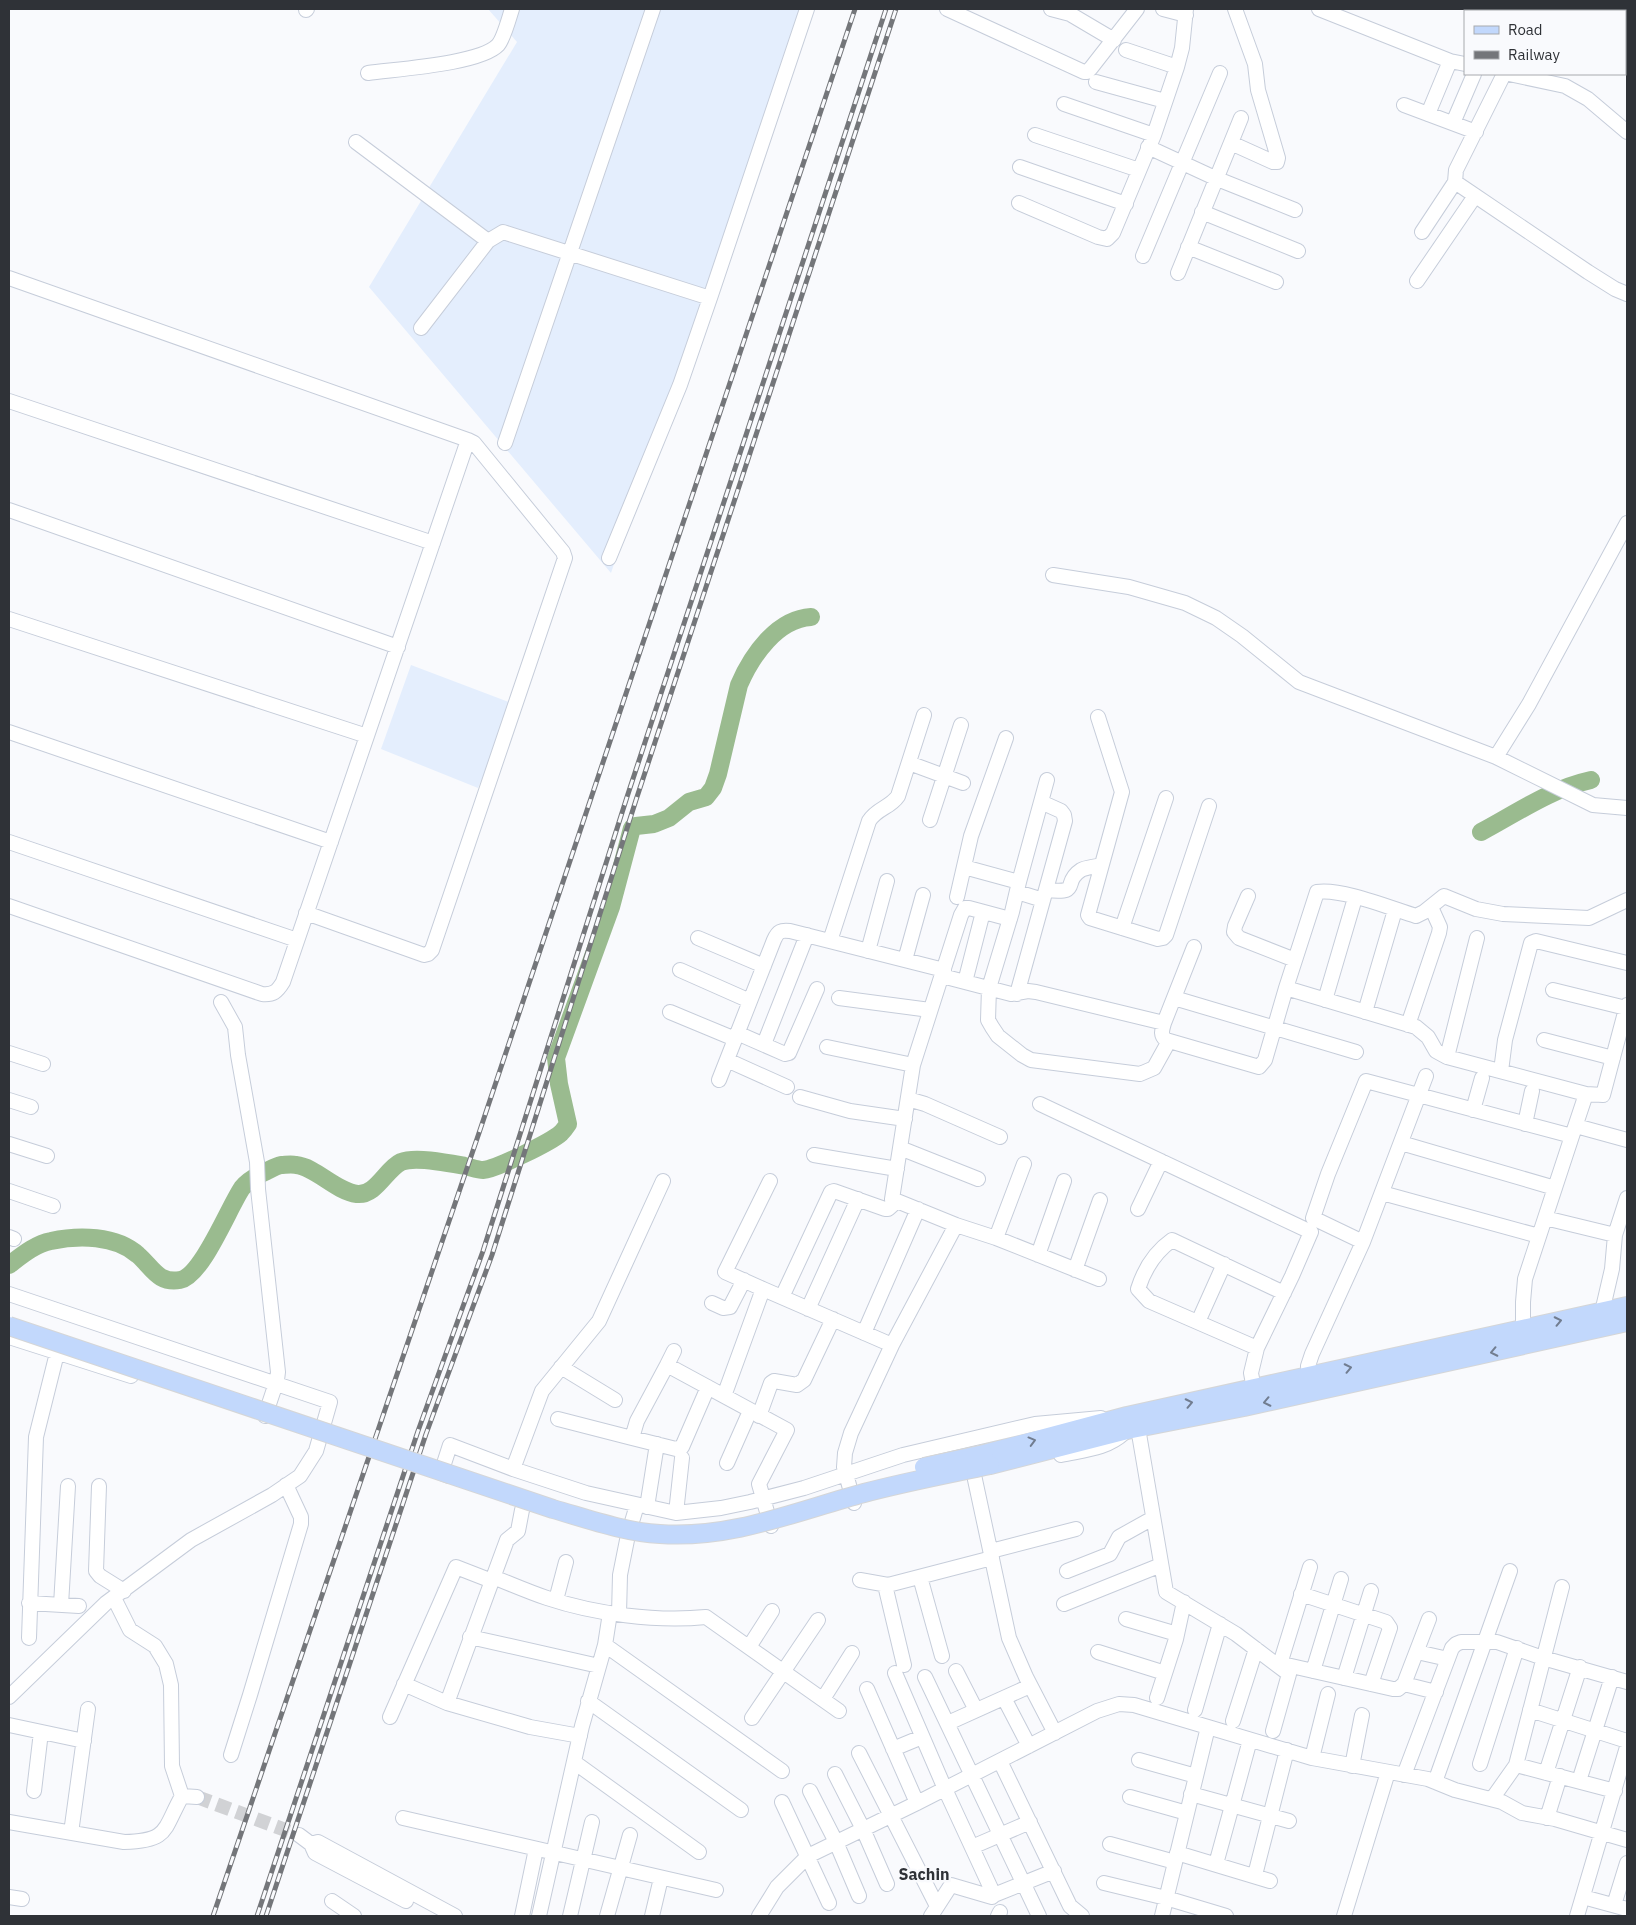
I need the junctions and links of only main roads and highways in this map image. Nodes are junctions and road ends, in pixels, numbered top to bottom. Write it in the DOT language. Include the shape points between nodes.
graph roads {
  1 [pos="1627,1306"];
  2 [pos="9,1314"];
  3 [pos="1627,1322"];
  4 [pos="9,1326"];
  5 [pos="1523,1335"];
  6 [pos="1429,1358"];
  7 [pos="1292,1388"];
  8 [pos="1132,1424"];
  9 [pos="987,1459"];
  5 -- 1 [label="main road, one-way"];
  2 -- 9 [label="main road, bridge" via="576,1507 643,1524 676,1527 727,1523 753,1518 868,1481"];
  3 -- 5 [label="main road"];
  4 -- 9 [label="main road, bridge" via="553,1509 617,1527 659,1534 684,1535 759,1524"];
  5 -- 6 [label="main road"];
  6 -- 7 [label="main road"];
  7 -- 6 [label="main road, one-way" via="1309,1376"];
  7 -- 8 [label="main road, one-way"];
  8 -- 7 [label="main road, one-way" via="1254,1388"];
  8 -- 9 [label="main road"];
}
